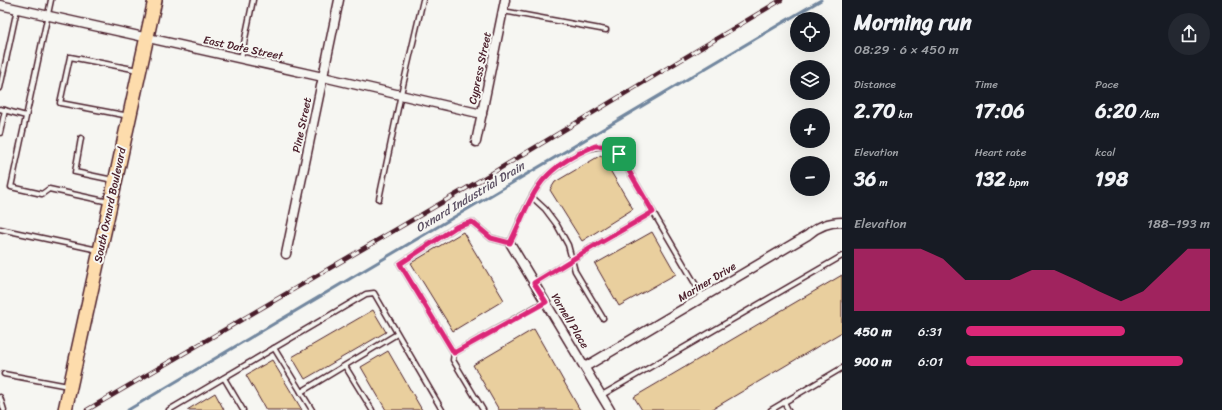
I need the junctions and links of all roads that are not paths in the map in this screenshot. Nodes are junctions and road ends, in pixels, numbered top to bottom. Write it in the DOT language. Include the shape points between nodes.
graph roads {
  1 [pos="51,0"];
  2 [pos="155,0"];
  3 [pos="253,0"];
  4 [pos="339,0"];
  5 [pos="423,0"];
  6 [pos="505,0"];
  7 [pos="0,5"];
  8 [pos="18,9"];
  9 [pos="503,11"];
  10 [pos="48,16"];
  11 [pos="606,30"];
  12 [pos="147,38"];
  13 [pos="241,58"];
  14 [pos="140,70"];
  15 [pos="323,77"];
  16 [pos="0,88"];
  17 [pos="401,94"];
  18 [pos="0,109"];
  19 [pos="5,110"];
  20 [pos="482,114"];
  21 [pos="26,116"];
  22 [pos="130,116"];
  23 [pos="0,133"];
  24 [pos="81,138"];
  25 [pos="476,142"];
  26 [pos="116,180"];
  27 [pos="532,197"];
  28 [pos="379,199"];
  29 [pos="111,202"];
  30 [pos="653,212"];
  31 [pos="842,222"];
  32 [pos="0,229"];
  33 [pos="510,243"];
  34 [pos="100,250"];
  35 [pos="286,254"];
  36 [pos="842,256"];
  37 [pos="573,259"];
  38 [pos="534,283"];
  39 [pos="703,297"];
  40 [pos="546,302"];
  41 [pos="603,318"];
  42 [pos="397,334"];
  43 [pos="274,348"];
  44 [pos="454,353"];
  45 [pos="345,366"];
  46 [pos="585,367"];
  47 [pos="842,368"];
  48 [pos="4,374"];
  49 [pos="224,378"];
  50 [pos="70,387"];
  51 [pos="301,392"];
  52 [pos="601,396"];
  53 [pos="0,397"];
  54 [pos="784,402"];
  55 [pos="4,410"];
  56 [pos="65,410"];
  57 [pos="169,410"];
  58 [pos="243,410"];
  59 [pos="312,410"];
  60 [pos="372,410"];
  61 [pos="442,410"];
  62 [pos="483,410"];
  63 [pos="610,410"];
  64 [pos="771,410"];
  65 [pos="788,410"];
  1 -- 10 [label="lane"];
  2 -- 12 [label="main road, South Oxnard Boulevard"];
  3 -- 13 [label="lane"];
  4 -- 15 [label="street, Pine Street"];
  5 -- 17 [label="lane"];
  6 -- 9 [label="street, Cypress Street"];
  7 -- 8 [label="street, East Date Street"];
  8 -- 10 [label="street, East Date Street"];
  8 -- 16 [label="lane"];
  9 -- 11 [label="lane"];
  9 -- 20 [label="street, Cypress Street"];
  10 -- 12 [label="street, East Date Street"];
  10 -- 21 [label="lane"];
  12 -- 13 [label="street, East Date Street"];
  12 -- 14 [label="main road, South Oxnard Boulevard"];
  13 -- 15 [label="street, East Date Street"];
  14 -- 22 [label="main road, South Oxnard Boulevard"];
  14 -- 22 [label="lane" via="70,57 60,103"];
  15 -- 17 [label="street, East Date Street"];
  15 -- 35 [label="street, Pine Street"];
  17 -- 20 [label="street, East Date Street"];
  17 -- 28 [label="lane"];
  18 -- 19 [label="lane"];
  19 -- 21 [label="lane"];
  19 -- 23 [label="lane"];
  20 -- 25 [label="street, Cypress Street"];
  21 -- 29 [label="lane" via="11,187 42,194 49,189"];
  22 -- 26 [label="main road, South Oxnard Boulevard"];
  24 -- 26 [label="lane" via="75,172"];
  26 -- 29 [label="main road, South Oxnard Boulevard"];
  27 -- 30 [label="lane" via="545,178 580,152 595,146 609,146 619,154"];
  27 -- 33 [label="lane"];
  27 -- 37 [label="lane" via="557,225"];
  29 -- 34 [label="main road, South Oxnard Boulevard"];
  30 -- 37 [label="lane"];
  30 -- 39 [label="lane"];
  31 -- 39 [label="street, Mariner Drive" via="825,224"];
  32 -- 34 [label="lane"];
  33 -- 38 [label="street, Yarnell Place"];
  33 -- 44 [label="lane" via="491,238 472,222 456,227 400,264"];
  34 -- 50 [label="main road, South Oxnard Boulevard"];
  36 -- 52 [label="lane"];
  37 -- 38 [label="lane"];
  37 -- 41 [label="lane" via="575,271"];
  38 -- 40 [label="street, Yarnell Place"];
  39 -- 46 [label="street, Mariner Drive"];
  40 -- 44 [label="lane"];
  40 -- 46 [label="street, Yarnell Place"];
  42 -- 43 [label="lane" via="374,293 366,294"];
  42 -- 45 [label="lane"];
  42 -- 61 [label="lane"];
  43 -- 49 [label="lane"];
  43 -- 51 [label="lane"];
  44 -- 62 [label="lane" via="453,360"];
  45 -- 51 [label="lane"];
  45 -- 60 [label="lane"];
  46 -- 52 [label="street, Yarnell Place"];
  47 -- 54 [label="lane"];
  48 -- 50 [label="lane"];
  49 -- 57 [label="lane"];
  49 -- 58 [label="lane"];
  50 -- 56 [label="main road, South Oxnard Boulevard"];
  51 -- 59 [label="lane"];
  52 -- 63 [label="street, Yarnell Place"];
  53 -- 55 [label="lane"];
  54 -- 64 [label="lane"];
  54 -- 65 [label="lane"];
}
